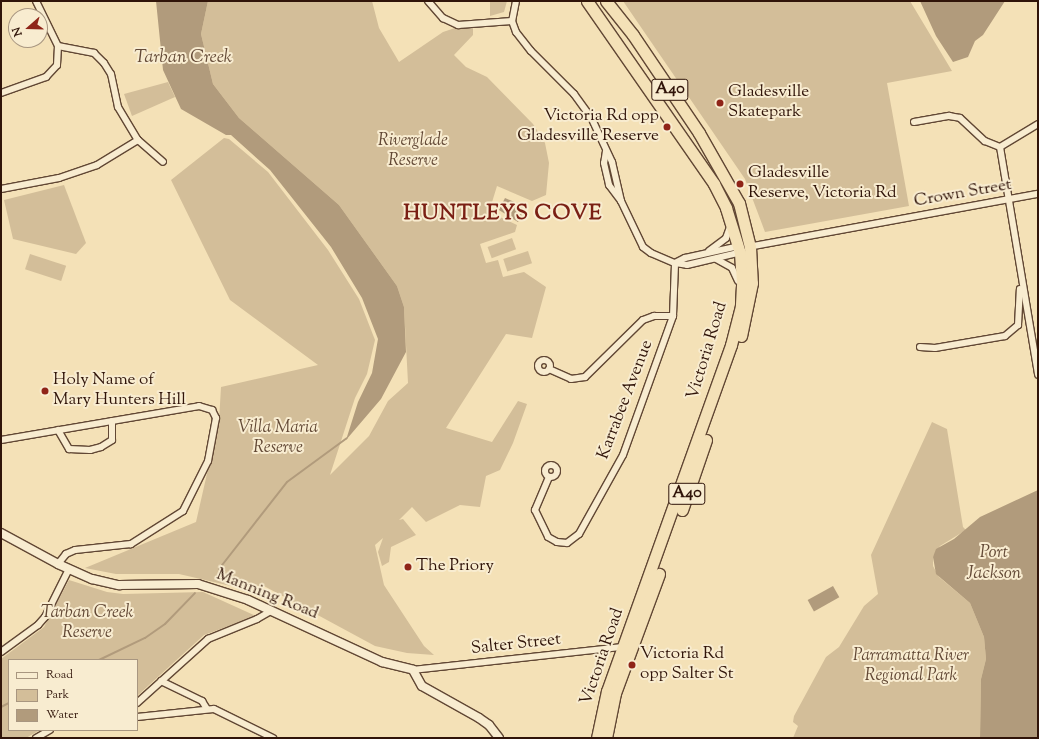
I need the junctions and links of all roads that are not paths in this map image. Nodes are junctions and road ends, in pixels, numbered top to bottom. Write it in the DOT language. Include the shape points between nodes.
graph roads {
  1 [pos="36,1"];
  2 [pos="428,1"];
  3 [pos="516,1"];
  4 [pos="587,1"];
  5 [pos="610,4"];
  6 [pos="512,21"];
  7 [pos="59,45"];
  8 [pos="1,93"];
  9 [pos="914,122"];
  10 [pos="1038,124"];
  11 [pos="138,140"];
  12 [pos="1000,147"];
  13 [pos="606,151"];
  14 [pos="163,162"];
  15 [pos="1,189"];
  16 [pos="1038,194"];
  17 [pos="1007,200"];
  18 [pos="621,201"];
  19 [pos="725,205"];
  20 [pos="750,247"];
  21 [pos="738,250"];
  22 [pos="706,253"];
  23 [pos="714,258"];
  24 [pos="675,263"];
  25 [pos="1020,275"];
  26 [pos="742,294"];
  27 [pos="673,316"];
  28 [pos="920,347"];
  29 [pos="1037,364"];
  30 [pos="549,369"];
  31 [pos="1038,375"];
  32 [pos="112,421"];
  33 [pos="58,430"];
  34 [pos="1,440"];
  35 [pos="549,477"];
  36 [pos="1,533"];
  37 [pos="58,564"];
  38 [pos="69,569"];
  39 [pos="271,611"];
  40 [pos="622,647"];
  41 [pos="1,652"];
  42 [pos="413,670"];
  43 [pos="161,681"];
  44 [pos="138,702"];
  45 [pos="207,709"];
  46 [pos="138,717"];
  47 [pos="48,731"];
  48 [pos="36,738"];
  49 [pos="273,738"];
  50 [pos="498,738"];
  51 [pos="597,738"];
  52 [pos="606,738"];
  1 -- 7 [label="street"];
  2 -- 6 [label="street" via="443,18 458,25"];
  3 -- 6 [label="street"];
  4 -- 19 [label="highway, Victoria Road / A40" via="699,161"];
  5 -- 20 [label="highway, Victoria Road / A40" via="726,178 739,203"];
  6 -- 13 [label="street" via="523,43 571,91 591,117"];
  7 -- 8 [label="street" via="57,65 51,74"];
  7 -- 11 [label="street" via="94,53 104,63 111,74 118,107"];
  9 -- 12 [label="street" via="949,116 960,118 985,141"];
  10 -- 12 [label="street"];
  11 -- 14 [label="street"];
  11 -- 15 [label="street" via="97,166 59,178"];
  12 -- 17 [label="street"];
  13 -- 18 [label="street" via="612,162"];
  13 -- 18 [label="street" via="606,177 614,194"];
  16 -- 17 [label="street, Crown Street"];
  17 -- 20 [label="street, Crown Street"];
  17 -- 25 [label="street"];
  18 -- 24 [label="street" via="643,247 660,258"];
  19 -- 21 [label="highway, Victoria Road / A40"];
  19 -- 22 [label="street" via="729,219 728,233"];
  20 -- 21 [label="street, Crown Street"];
  20 -- 52 [label="highway, Victoria Road / A40" via="752,283 744,327 696,471 615,693"];
  21 -- 22 [label="street"];
  21 -- 23 [label="street"];
  21 -- 26 [label="highway, Victoria Road / A40"];
  22 -- 24 [label="street"];
  23 -- 24 [label="street" via="687,264"];
  23 -- 26 [label="street" via="732,268"];
  24 -- 27 [label="street, Karrabee Avenue"];
  25 -- 28 [label="street" via="1021,313 1018,325 1013,331 1005,336 990,339 935,348"];
  25 -- 29 [label="street"];
  26 -- 40 [label="highway, Victoria Road / A40" via="731,345 649,580"];
  27 -- 30 [label="street" via="654,316 643,320 585,377 571,379"];
  27 -- 35 [label="street, Karrabee Avenue" via="623,455 579,534 567,542 557,542 548,537 535,510"];
  29 -- 31 [label="street"];
  32 -- 33 [label="street"];
  32 -- 33 [label="street" via="112,440 90,450 69,449"];
  32 -- 37 [label="street" via="199,406 212,410 216,418 208,461 184,511 131,544 75,550 66,554"];
  33 -- 34 [label="street"];
  36 -- 37 [label="street, Manning Road"];
  37 -- 38 [label="street, Manning Road"];
  38 -- 39 [label="street, Manning Road" via="92,579 119,585 189,583 209,586"];
  38 -- 41 [label="street" via="45,617"];
  39 -- 42 [label="street, Manning Road" via="382,662"];
  39 -- 43 [label="street" via="208,639"];
  40 -- 42 [label="street, Salter Street"];
  40 -- 51 [label="highway, Victoria Road / A40" via="604,701"];
  42 -- 50 [label="street" via="422,686 479,718 489,725"];
  43 -- 44 [label="street"];
  43 -- 45 [label="street" via="202,701"];
  45 -- 46 [label="street"];
  45 -- 49 [label="street" via="220,711"];
  47 -- 48 [label="street"];
}
